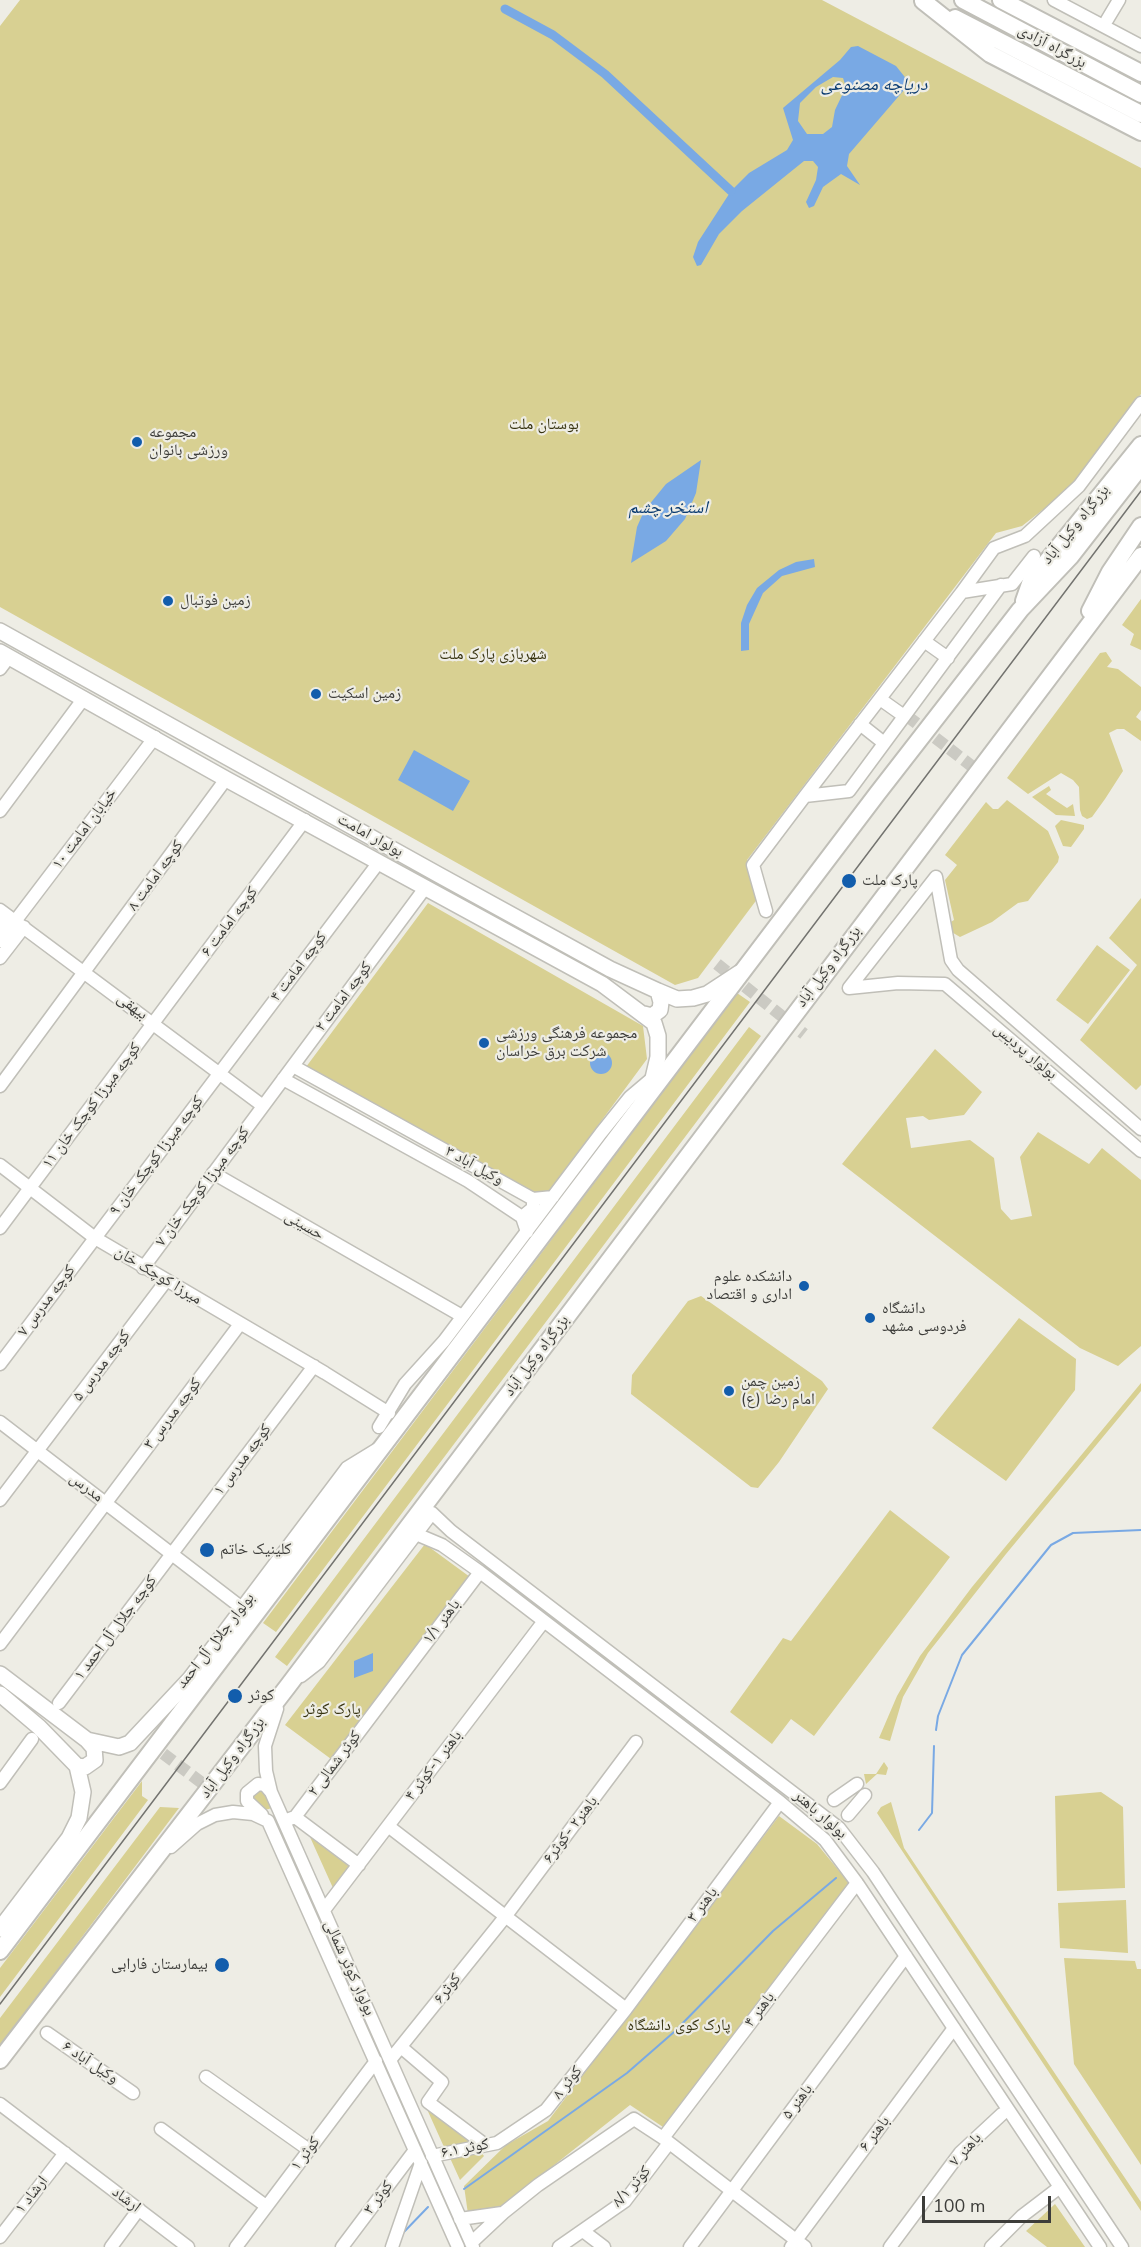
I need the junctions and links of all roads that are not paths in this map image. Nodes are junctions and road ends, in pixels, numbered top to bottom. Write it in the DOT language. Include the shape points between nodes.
graph roads {
  1 [pos="963,0"];
  2 [pos="1001,0"];
  3 [pos="1054,0"];
  4 [pos="1119,0"];
  5 [pos="922,1"];
  6 [pos="1107,20"];
  7 [pos="1141,46"];
  8 [pos="1141,73"];
  9 [pos="1141,94"];
  10 [pos="1141,114"];
  11 [pos="1141,132"];
  12 [pos="1141,403"];
  13 [pos="1141,445"];
  14 [pos="1141,466"];
  15 [pos="1141,526"];
  16 [pos="1034,556"];
  17 [pos="1141,556"];
  18 [pos="1141,568"];
  19 [pos="1001,585"];
  20 [pos="962,592"];
  21 [pos="1020,610"];
  22 [pos="0,631"];
  23 [pos="924,641"];
  24 [pos="1071,649"];
  25 [pos="948,657"];
  26 [pos="3,659"];
  27 [pos="84,698"];
  28 [pos="880,699"];
  29 [pos="904,716"];
  30 [pos="860,724"];
  31 [pos="155,737"];
  32 [pos="884,743"];
  33 [pos="226,779"];
  34 [pos="805,796"];
  35 [pos="0,811"];
  36 [pos="305,820"];
  37 [pos="379,862"];
  38 [pos="425,888"];
  39 [pos="766,911"];
  40 [pos="9,920"];
  41 [pos="0,941"];
  42 [pos="0,958"];
  43 [pos="744,969"];
  44 [pos="86,972"];
  45 [pos="658,991"];
  46 [pos="644,1014"];
  47 [pos="154,1024"];
  48 [pos="293,1066"];
  49 [pos="220,1073"];
  50 [pos="656,1075"];
  51 [pos="283,1078"];
  52 [pos="0,1086"];
  53 [pos="650,1094"];
  54 [pos="263,1106"];
  55 [pos="398,1124"];
  56 [pos="1141,1129"];
  57 [pos="389,1137"];
  58 [pos="1141,1151"];
  59 [pos="0,1165"];
  60 [pos="213,1173"];
  61 [pos="30,1188"];
  62 [pos="553,1197"];
  63 [pos="533,1199"];
  64 [pos="522,1217"];
  65 [pos="0,1228"];
  66 [pos="527,1232"];
  67 [pos="95,1238"];
  68 [pos="143,1268"];
  69 [pos="166,1281"];
  70 [pos="462,1316"];
  71 [pos="240,1324"];
  72 [pos="0,1364"];
  73 [pos="314,1366"];
  74 [pos="389,1413"];
  75 [pos="0,1422"];
  76 [pos="379,1427"];
  77 [pos="379,1450"];
  78 [pos="38,1451"];
  79 [pos="0,1500"];
  80 [pos="106,1503"];
  81 [pos="451,1531"];
  82 [pos="416,1534"];
  83 [pos="442,1545"];
  84 [pos="172,1553"];
  85 [pos="480,1572"];
  86 [pos="379,1574"];
  87 [pos="242,1608"];
  88 [pos="544,1621"];
  89 [pos="593,1637"];
  90 [pos="0,1644"];
  91 [pos="582,1650"];
  92 [pos="404,1673"];
  93 [pos="0,1674"];
  94 [pos="288,1686"];
  95 [pos="0,1694"];
  96 [pos="59,1703"];
  97 [pos="32,1739"];
  98 [pos="87,1740"];
  99 [pos="636,1743"];
  100 [pos="77,1766"];
  101 [pos="0,1783"];
  102 [pos="857,1784"];
  103 [pos="271,1791"];
  104 [pos="865,1795"];
  105 [pos="834,1800"];
  106 [pos="780,1802"];
  107 [pos="848,1815"];
  108 [pos="290,1819"];
  109 [pos="268,1821"];
  110 [pos="388,1826"];
  111 [pos="152,1864"];
  112 [pos="358,1865"];
  113 [pos="857,1883"];
  114 [pos="324,1910"];
  115 [pos="505,1917"];
  116 [pos="0,1929"];
  117 [pos="0,1951"];
  118 [pos="906,1956"];
  119 [pos="626,2009"];
  120 [pos="29,2021"];
  121 [pos="954,2028"];
  122 [pos="47,2033"];
  123 [pos="401,2047"];
  124 [pos="992,2051"];
  125 [pos="0,2060"];
  126 [pos="390,2060"];
  127 [pos="376,2061"];
  128 [pos="976,2061"];
  129 [pos="0,2074"];
  130 [pos="206,2077"];
  131 [pos="133,2092"];
  132 [pos="0,2104"];
  133 [pos="1002,2114"];
  134 [pos="160,2129"];
  135 [pos="666,2141"];
  136 [pos="497,2142"];
  137 [pos="484,2144"];
  138 [pos="309,2150"];
  139 [pos="415,2150"];
  140 [pos="65,2153"];
  141 [pos="432,2156"];
  142 [pos="421,2163"];
  143 [pos="1060,2187"];
  144 [pos="732,2191"];
  145 [pos="266,2206"];
  146 [pos="139,2209"];
  147 [pos="504,2212"];
  148 [pos="460,2219"];
  149 [pos="583,2231"];
  150 [pos="0,2236"];
  151 [pos="457,2244"];
  152 [pos="472,2245"];
  153 [pos="797,2245"];
  154 [pos="111,2247"];
  155 [pos="188,2247"];
  156 [pos="236,2247"];
  157 [pos="342,2247"];
  158 [pos="392,2247"];
  159 [pos="443,2247"];
  160 [pos="559,2247"];
  161 [pos="604,2247"];
  162 [pos="690,2247"];
  163 [pos="890,2247"];
  164 [pos="991,2247"];
  165 [pos="1100,2247"];
  166 [pos="1122,2247"];
  1 -- 9 [label="highway, بزرگراه آزادی"];
  2 -- 8 [label="highway"];
  3 -- 7 [label="street"];
  4 -- 6 [label="street"];
  5 -- 10 [label="highway, بزرگراه آزادی"];
  5 -- 11 [label="highway" via="990,54"];
  12 -- 20 [label="street" via="1079,486 1025,536 994,548"];
  13 -- 21 [label="highway, بزرگراه وکیل آباد" via="1031,581"];
  14 -- 21 [label="highway, بزرگراه وکیل آباد" via="1070,557"];
  15 -- 24 [label="highway, بزرگراه وکیل آباد" via="1110,572"];
  16 -- 19 [label="street" via="1012,584"];
  17 -- 24 [label="highway, بزرگراه وکیل آباد"];
  18 -- 24 [label="highway"];
  19 -- 20 [label="street"];
  19 -- 25 [label="street"];
  20 -- 23 [label="street"];
  21 -- 43 [label="highway, بزرگراه وکیل آباد"];
  22 -- 45 [label="main road, بولوار امامت" via="610,969"];
  23 -- 25 [label="street"];
  23 -- 28 [label="street"];
  24 -- 86 [label="highway, بزرگراه وکیل آباد"];
  25 -- 29 [label="street"];
  26 -- 27 [label="main road, بولوار امامت"];
  27 -- 31 [label="main road, بولوار امامت"];
  27 -- 35 [label="street"];
  28 -- 29 [label="street"];
  28 -- 30 [label="street"];
  29 -- 32 [label="street"];
  30 -- 32 [label="street"];
  30 -- 34 [label="street"];
  31 -- 33 [label="main road, بولوار امامت"];
  31 -- 40 [label="street, خیابان امامت ۱۰"];
  32 -- 34 [label="street" via="849,791"];
  33 -- 36 [label="main road, بولوار امامت"];
  33 -- 44 [label="street, کوچه امامت ۸"];
  34 -- 39 [label="street" via="753,865"];
  36 -- 37 [label="main road, بولوار امامت"];
  36 -- 47 [label="street, کوچه امامت ۶"];
  37 -- 38 [label="main road, بولوار امامت"];
  37 -- 49 [label="street, کوچه امامت ۴"];
  38 -- 46 [label="main road, بولوار امامت" via="602,984"];
  38 -- 48 [label="street, کوچه امامت ۲"];
  40 -- 41 [label="street"];
  40 -- 42 [label="street"];
  40 -- 44 [label="street, بیهقی"];
  43 -- 45 [label="main road, بولوار امامت" via="707,994 693,998 677,999"];
  43 -- 53 [label="highway, بزرگراه وکیل آباد"];
  44 -- 47 [label="street, بیهقی"];
  44 -- 52 [label="street, کوچه امامت ۸"];
  45 -- 46 [label="main road" via="660,1010 652,1016"];
  46 -- 50 [label="main road, بولوار امامت" via="654,1023 658,1036"];
  47 -- 49 [label="street, بیهقی"];
  47 -- 61 [label="street, کوچه میرزا کوچک خان ۱۱"];
  48 -- 51 [label="street, کوچه امامت ۲"];
  48 -- 55 [label="street"];
  49 -- 54 [label="street, بیهقی"];
  49 -- 67 [label="street, کوچه میرزا کوچک خان ۹"];
  50 -- 53 [label="main road, بولوار امامت"];
  50 -- 62 [label="street" via="630,1097"];
  51 -- 54 [label="street, کوچه امامت ۲"];
  51 -- 57 [label="street"];
  53 -- 77 [label="highway, بزرگراه وکیل آباد"];
  54 -- 60 [label="street, کوچه میرزا کوچک خان ۷"];
  55 -- 57 [label="street"];
  55 -- 63 [label="street, ۳ وکیل آباد"];
  56 -- 58 [label="street, بولوار پردیس" via="958,970 951,960 936,877 849,988 945,984"];
  57 -- 64 [label="street" via="468,1181"];
  59 -- 61 [label="street, میرزا کوچک خان"];
  60 -- 68 [label="street, کوچه میرزا کوچک خان ۷"];
  60 -- 70 [label="street, حسینی"];
  61 -- 65 [label="street, کوچه میرزا کوچک خان ۱۱"];
  61 -- 67 [label="street, میرزا کوچک خان"];
  62 -- 63 [label="street"];
  62 -- 66 [label="street"];
  63 -- 64 [label="street" via="533,1208"];
  64 -- 66 [label="street"];
  66 -- 70 [label="street"];
  67 -- 68 [label="street, میرزا کوچک خان"];
  67 -- 72 [label="street, کوچه مدرس ۷"];
  68 -- 69 [label="street, میرزا کوچک خان"];
  69 -- 71 [label="street, میرزا کوچک خان"];
  69 -- 78 [label="street, کوچه مدرس ۵"];
  70 -- 74 [label="street" via="405,1384"];
  71 -- 73 [label="street, میرزا کوچک خان"];
  71 -- 80 [label="street, کوچه مدرس ۳"];
  73 -- 74 [label="street, میرزا کوچک خان"];
  73 -- 84 [label="street, کوچه مدرس ۱"];
  74 -- 76 [label="street"];
  75 -- 78 [label="street, مدرس"];
  77 -- 87 [label="main road, بولوار جلال آل احمد" via="348,1469"];
  77 -- 117 [label="highway, بزرگراه وکیل آباد"];
  78 -- 79 [label="street, کوچه مدرس ۵"];
  78 -- 80 [label="street, مدرس"];
  80 -- 84 [label="street, مدرس"];
  80 -- 90 [label="street, کوچه مدرس ۳"];
  81 -- 82 [label="street, بولوار باهنر" via="432,1513"];
  81 -- 83 [label="street" via="444,1535"];
  81 -- 89 [label="street, بولوار باهنر"];
  82 -- 83 [label="street, بولوار باهنر"];
  82 -- 86 [label="street"];
  83 -- 85 [label="street, بولوار باهنر"];
  84 -- 87 [label="street, مدرس"];
  84 -- 96 [label="street, کوچه جلال آل احمد ۱"];
  85 -- 88 [label="street, بولوار باهنر"];
  85 -- 92 [label="street, باهنر ۱/۱"];
  86 -- 94 [label="highway, بزرگراه وکیل آباد"];
  87 -- 98 [label="main road, بولوار جلال آل احمد" via="190,1679 140,1735 119,1747"];
  88 -- 91 [label="street, بولوار باهنر"];
  88 -- 110 [label="street, باهنر ۱-کوثر ۴"];
  89 -- 91 [label="street"];
  89 -- 124 [label="street, بولوار باهنر" via="839,1827"];
  91 -- 106 [label="street, بولوار باهنر"];
  92 -- 108 [label="street, کوثر شمالی ۲"];
  93 -- 98 [label="main road, بولوار جلال آل احمد"];
  94 -- 103 [label="street, بولوار کوثر شمالی" via="268,1731 264,1756"];
  94 -- 111 [label="highway, بزرگراه وکیل آباد"];
  95 -- 100 [label="main road"];
  97 -- 101 [label="street"];
  98 -- 100 [label="main road" via="94,1748 95,1760 89,1766"];
  99 -- 115 [label="street, باهنر۲ -کوثر۶"];
  100 -- 116 [label="main road" via="83,1792 79,1818 69,1838"];
  102 -- 105 [label="street"];
  103 -- 108 [label="street, بولوار کوثر شمالی"];
  103 -- 109 [label="street" via="258,1784 247,1793 247,1801"];
  104 -- 107 [label="street"];
  106 -- 113 [label="street, بولوار باهنر" via="825,1840"];
  106 -- 119 [label="street, باهنر ۳"];
  108 -- 112 [label="street"];
  108 -- 114 [label="street, بولوار کوثر شمالی"];
  109 -- 111 [label="street" via="252,1814 214,1815 197,1824"];
  109 -- 127 [label="street, بولوار کوثر شمالی"];
  110 -- 112 [label="street, باهنر ۱-کوثر ۴"];
  110 -- 115 [label="street"];
  111 -- 120 [label="highway, بزرگراه وکیل آباد"];
  112 -- 114 [label="street, باهنر ۱-کوثر ۴"];
  113 -- 118 [label="street, بولوار باهنر"];
  113 -- 135 [label="street, باهنر ۴"];
  114 -- 126 [label="street, بولوار کوثر شمالی"];
  115 -- 119 [label="street"];
  115 -- 123 [label="street, کوثر۶"];
  118 -- 121 [label="street, بولوار باهنر"];
  118 -- 144 [label="street, باهنر ۵"];
  119 -- 136 [label="street, کوثر ۸" via="546,2110"];
  120 -- 125 [label="highway, بزرگراه وکیل آباد"];
  120 -- 129 [label="highway"];
  121 -- 128 [label="street, بولوار باهنر"];
  121 -- 153 [label="street, باهنر ۶"];
  122 -- 131 [label="street, ۶ وکیل آباد"];
  123 -- 126 [label="street, کوثر۶"];
  123 -- 137 [label="street" via="442,2082 428,2102"];
  124 -- 128 [label="street"];
  124 -- 166 [label="street, بولوار باهنر"];
  126 -- 141 [label="street, بولوار کوثر شمالی"];
  127 -- 138 [label="street, کوثر ۱"];
  127 -- 139 [label="street, بولوار کوثر شمالی"];
  128 -- 143 [label="street, بولوار باهنر"];
  130 -- 138 [label="street"];
  132 -- 140 [label="street, ارشاد"];
  133 -- 163 [label="street, باهنر ۷" via="960,2153"];
  134 -- 145 [label="street"];
  135 -- 144 [label="street"];
  135 -- 147 [label="street" via="638,2120 627,2121"];
  135 -- 149 [label="street, کوثر ۸/۱" via="625,2201"];
  136 -- 137 [label="street, کوثر ۶.۱"];
  137 -- 141 [label="street, کوثر ۶.۱"];
  138 -- 145 [label="street, کوثر ۱"];
  139 -- 142 [label="street, بولوار کوثر شمالی"];
  139 -- 157 [label="street, کوثر ۳"];
  140 -- 146 [label="street, ارشاد"];
  140 -- 150 [label="street, ارشاد ۱"];
  141 -- 148 [label="street, بولوار کوثر شمالی"];
  142 -- 151 [label="street, بولوار کوثر شمالی"];
  142 -- 158 [label="street"];
  143 -- 164 [label="street" via="1022,2216"];
  143 -- 165 [label="street, بولوار باهنر"];
  144 -- 153 [label="street"];
  144 -- 162 [label="street, باهنر ۵"];
  145 -- 156 [label="street, کوثر ۱"];
  146 -- 154 [label="street"];
  146 -- 155 [label="street, ارشاد"];
  147 -- 148 [label="street"];
  147 -- 152 [label="street"];
  148 -- 152 [label="street, بولوار کوثر شمالی"];
  149 -- 160 [label="street, کوثر ۸/۱"];
  149 -- 161 [label="street"];
  151 -- 159 [label="street"];
}
